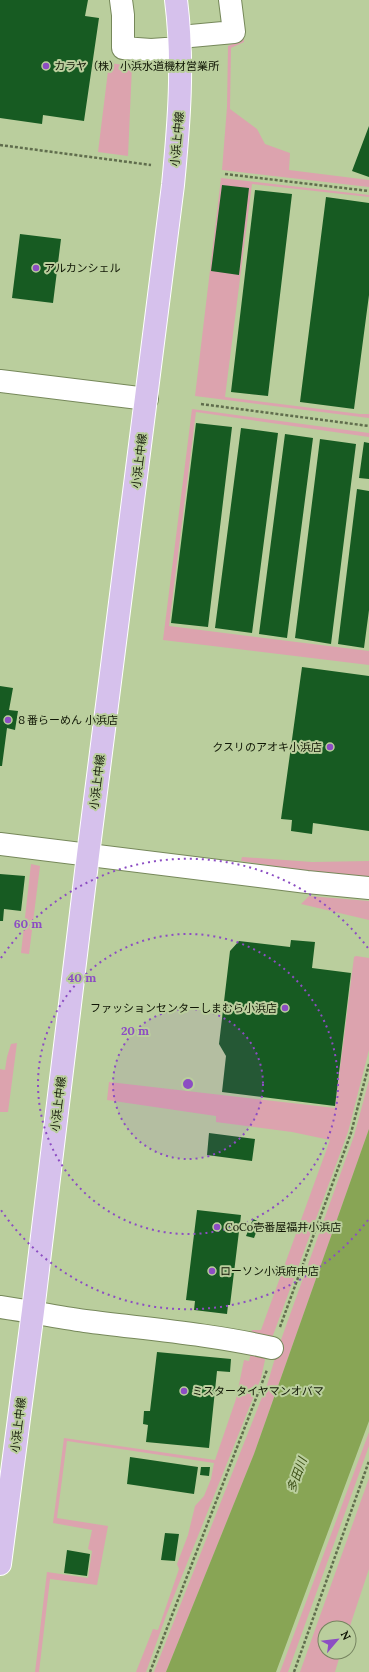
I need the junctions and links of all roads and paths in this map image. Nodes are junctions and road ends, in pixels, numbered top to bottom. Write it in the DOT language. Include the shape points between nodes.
graph roads {
  1 [pos="121,0"];
  2 [pos="176,0"];
  3 [pos="230,0"];
  4 [pos="180,43"];
  5 [pos="0,145"];
  6 [pos="175,168"];
  7 [pos="225,174"];
  8 [pos="369,191"];
  9 [pos="0,380"];
  10 [pos="147,399"];
  11 [pos="201,404"];
  12 [pos="369,426"];
  13 [pos="0,844"];
  14 [pos="88,855"];
  15 [pos="369,888"];
  16 [pos="0,1307"];
  17 [pos="33,1311"];
  18 [pos="272,1348"];
  19 [pos="369,1461"];
  20 [pos="0,1564"];
  21 [pos="294,1672"];
  1 -- 4 [label="street" via="123,48 151,50"];
  2 -- 4 [label="main road, 小浜上中線"];
  3 -- 4 [label="street" via="234,32"];
  4 -- 6 [label="main road, 小浜上中線" via="179,129"];
  5 -- 6 [label="path"];
  6 -- 10 [label="main road, 小浜上中線"];
  7 -- 8 [label="path"];
  9 -- 10 [label="street"];
  10 -- 14 [label="main road, 小浜上中線"];
  11 -- 12 [label="path"];
  13 -- 14 [label="street"];
  14 -- 15 [label="street"];
  14 -- 17 [label="main road, 小浜上中線"];
  16 -- 17 [label="street"];
  17 -- 18 [label="street" via="78,1320 237,1340"];
  17 -- 20 [label="main road, 小浜上中線"];
  19 -- 21 [label="path"];
}
